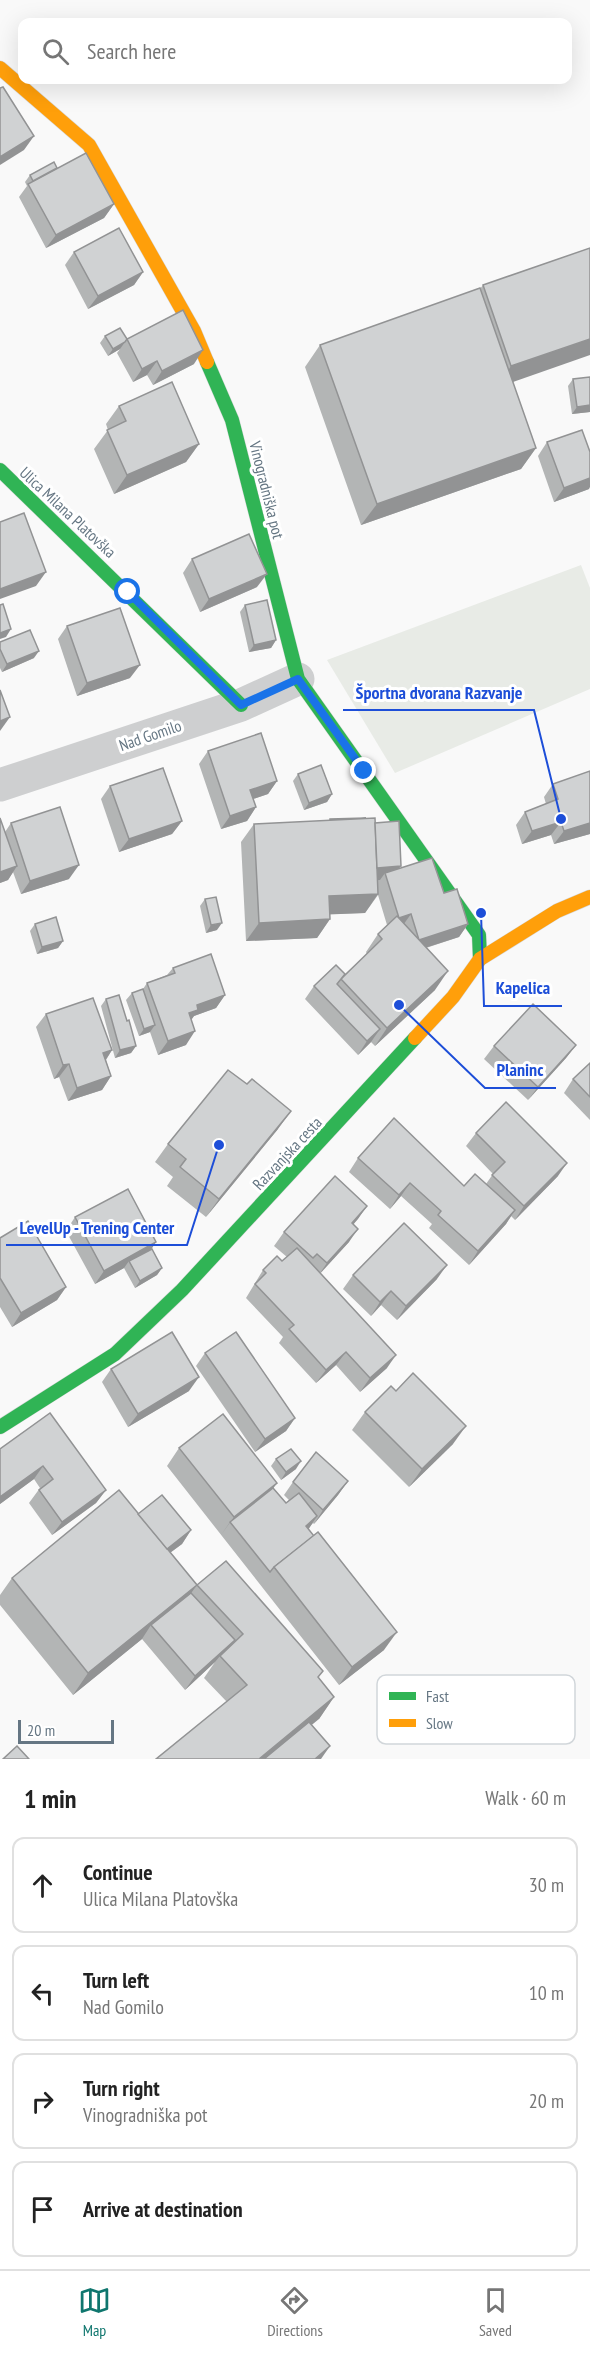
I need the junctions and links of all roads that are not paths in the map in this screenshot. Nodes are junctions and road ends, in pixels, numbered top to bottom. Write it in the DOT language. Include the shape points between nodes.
graph roads {
  1 [pos="0,68"];
  2 [pos="18,84"];
  3 [pos="18,84"];
  4 [pos="0,470"];
  5 [pos="298,679"];
  6 [pos="241,705"];
  7 [pos="0,785"];
  8 [pos="590,897"];
  9 [pos="480,959"];
  10 [pos="0,1427"];
  1 -- 3 [label="street, Vinogradniška pot"];
  2 -- 5 [label="street, Vinogradniška pot" via="88,145 194,331 232,420"];
  4 -- 6 [label="street, Ulica Milana Platovška"];
  5 -- 6 [label="street, Nad Gomilo"];
  5 -- 9 [label="street, Vinogradniška pot" via="479,935"];
  6 -- 7 [label="street, Nad Gomilo"];
  8 -- 9 [label="street, Razvanjska cesta" via="557,911"];
  9 -- 10 [label="street, Razvanjska cesta" via="453,998 182,1290 115,1354"];
}
